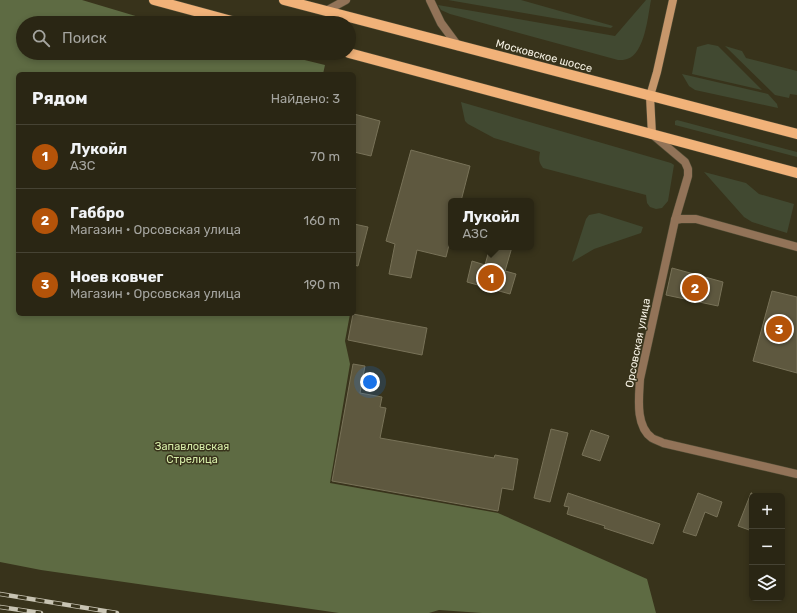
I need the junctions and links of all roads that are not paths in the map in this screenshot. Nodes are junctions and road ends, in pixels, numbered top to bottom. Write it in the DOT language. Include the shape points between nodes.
graph roads {
  1 [pos="154,0"];
  2 [pos="284,0"];
  3 [pos="346,0"];
  4 [pos="430,0"];
  5 [pos="673,0"];
  6 [pos="326,11"];
  7 [pos="213,16"];
  8 [pos="345,16"];
  9 [pos="356,19"];
  10 [pos="458,46"];
  11 [pos="356,55"];
  12 [pos="650,96"];
  13 [pos="797,134"];
  14 [pos="652,135"];
  15 [pos="797,173"];
  16 [pos="675,220"];
  17 [pos="797,247"];
  18 [pos="797,474"];
  1 -- 7 [label="main road"];
  2 -- 6 [label="main road, Московское шоссе"];
  3 -- 6 [label="street"];
  4 -- 10 [label="street" via="441,23"];
  5 -- 12 [label="street"];
  6 -- 8 [label="main road, Московское шоссе"];
  9 -- 10 [label="main road, Московское шоссе"];
  10 -- 12 [label="main road, Московское шоссе"];
  11 -- 14 [label="main road"];
  12 -- 13 [label="main road, Московское шоссе"];
  12 -- 14 [label="street"];
  14 -- 15 [label="main road"];
  14 -- 16 [label="street, Орсовская улица" via="685,162 688,169"];
  16 -- 17 [label="street" via="696,219"];
  16 -- 18 [label="street, Орсовская улица" via="640,379 639,402 645,430 663,443"];
}
